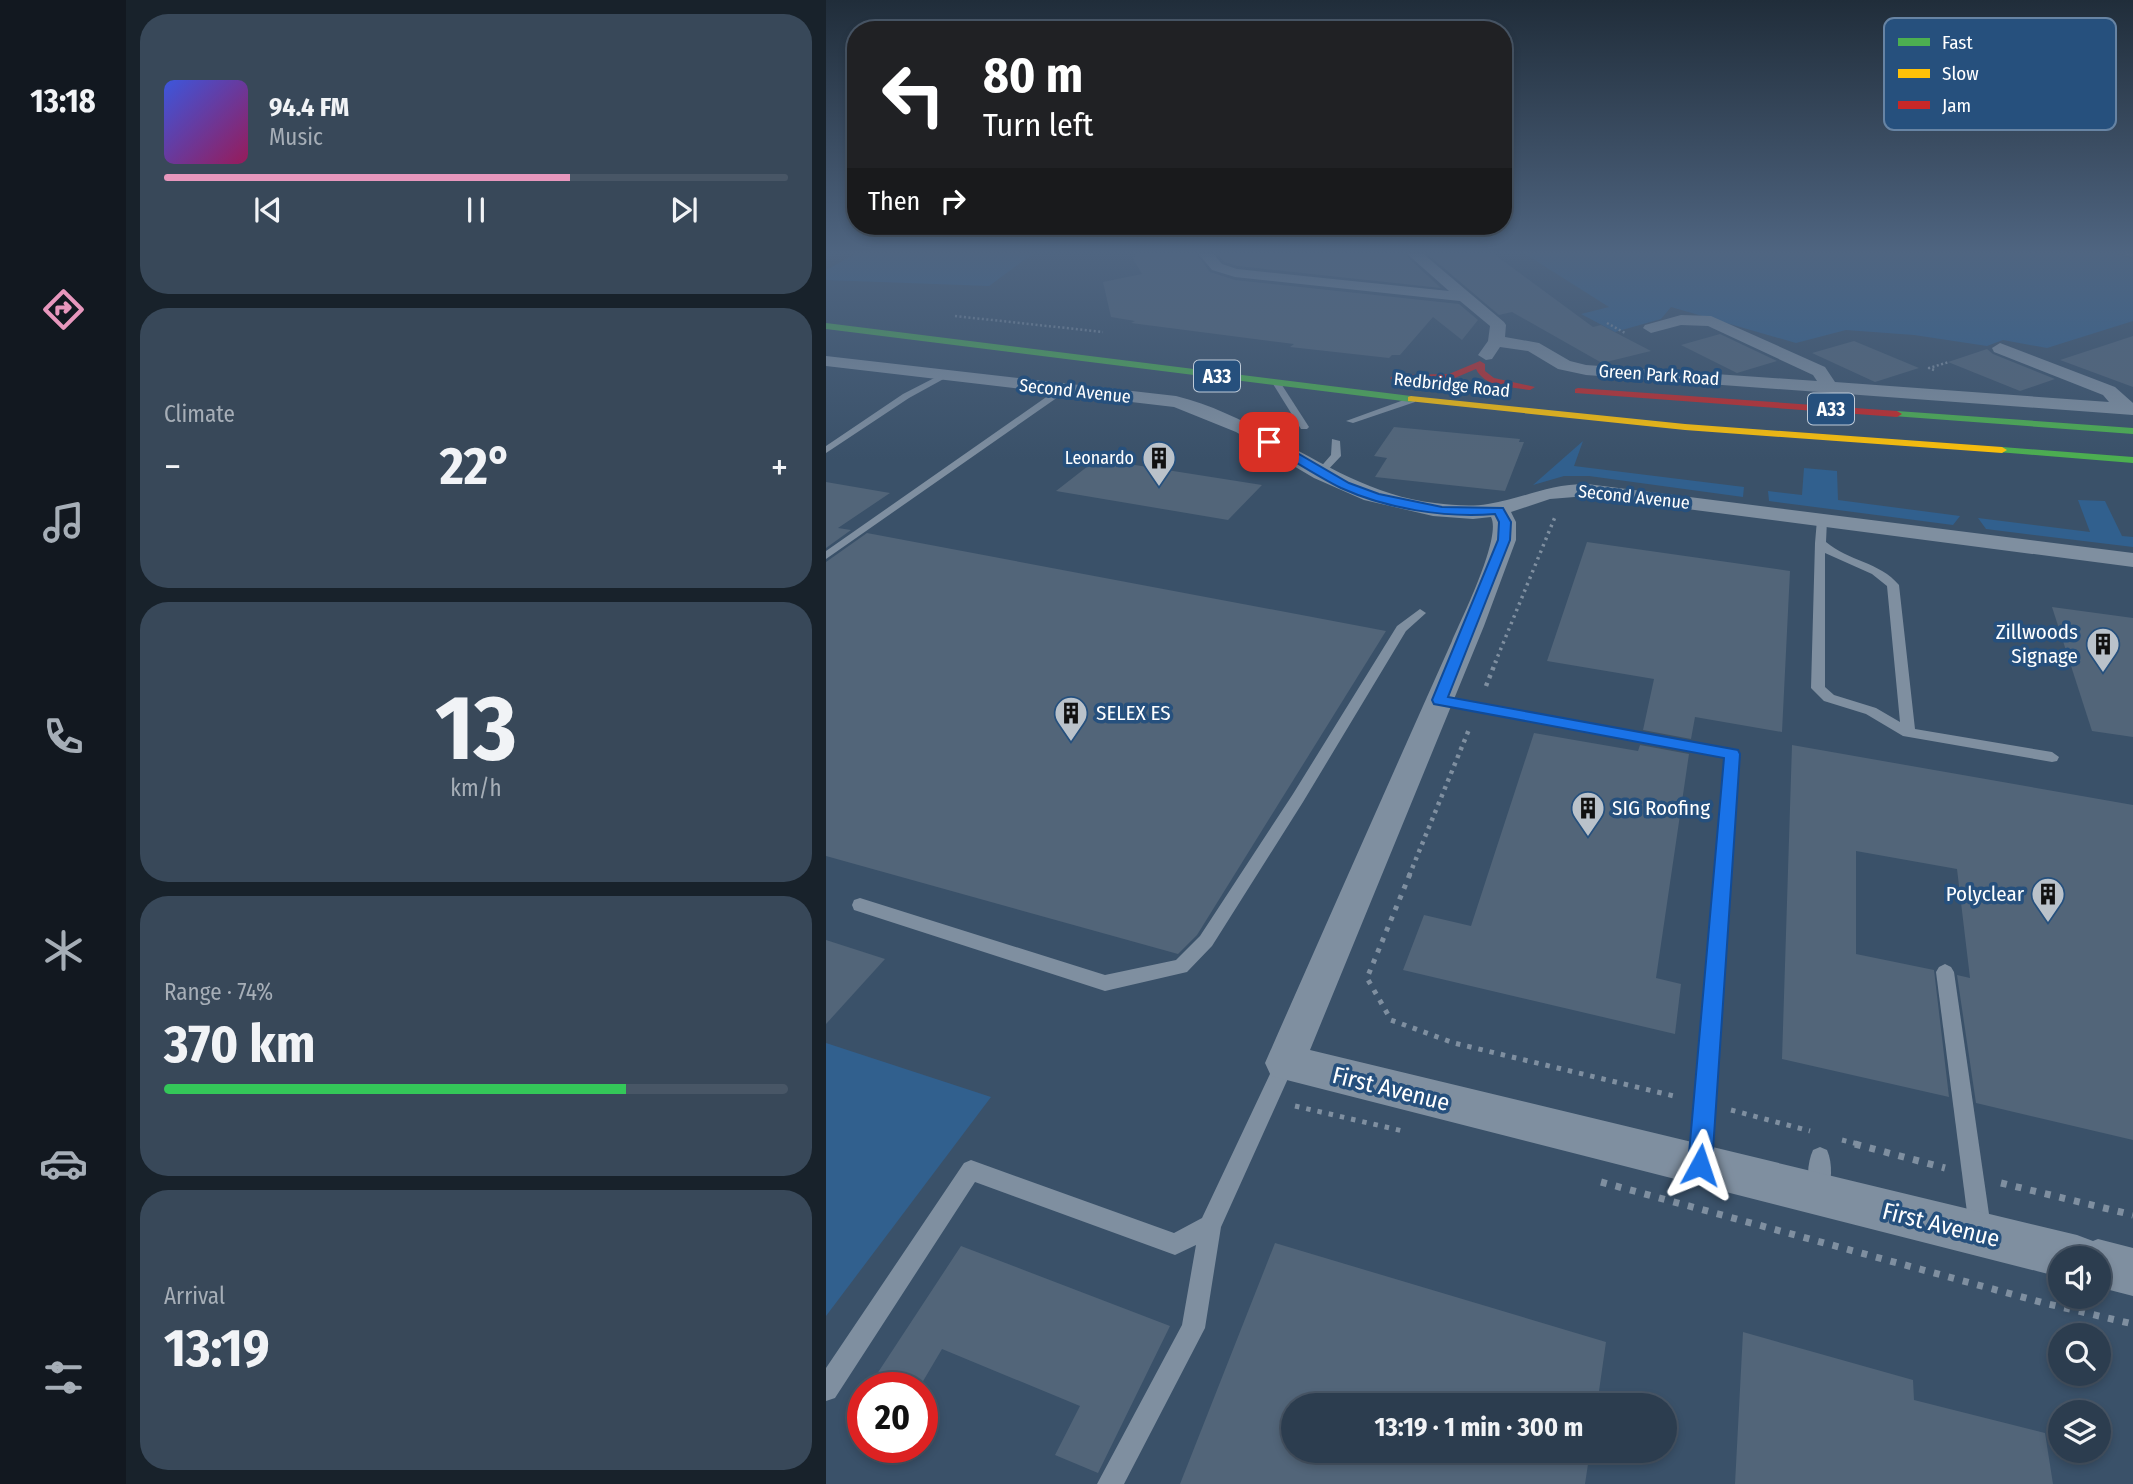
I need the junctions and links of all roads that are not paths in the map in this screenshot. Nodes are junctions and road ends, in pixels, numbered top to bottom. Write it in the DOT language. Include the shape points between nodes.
graph roads {
  1 [pos="893,321"];
  2 [pos="1495,321"];
  3 [pos="1676,321"];
  4 [pos="1712,321"];
  5 [pos="826,326"];
  6 [pos="1651,328"];
  7 [pos="1496,341"];
  8 [pos="2000,348"];
  9 [pos="826,361"];
  10 [pos="1480,364"];
  11 [pos="945,376"];
  12 [pos="1360,379"];
  13 [pos="1491,380"];
  14 [pos="1278,384"];
  15 [pos="1463,384"];
  16 [pos="1828,387"];
  17 [pos="1436,388"];
  18 [pos="1543,388"];
  19 [pos="1070,389"];
  20 [pos="1412,400"];
  21 [pos="2129,408"];
  22 [pos="1609,420"];
  23 [pos="1350,421"];
  24 [pos="1304,427"];
  25 [pos="2133,431"];
  26 [pos="1335,441"];
  27 [pos="2133,447"];
  28 [pos="826,450"];
  29 [pos="2133,460"];
  30 [pos="1321,472"];
  31 [pos="2133,476"];
  32 [pos="1499,510"];
  33 [pos="1822,520"];
  34 [pos="826,543"];
  35 [pos="1820,543"];
  36 [pos="840,546"];
  37 [pos="826,556"];
  38 [pos="2133,560"];
  39 [pos="1420,613"];
  40 [pos="1439,700"];
  41 [pos="1908,733"];
  42 [pos="2052,757"];
  43 [pos="860,905"];
  44 [pos="1945,972"];
  45 [pos="1285,1063"];
  46 [pos="1820,1157"];
  47 [pos="1700,1165"];
  48 [pos="1819,1194"];
  49 [pos="1210,1226"];
  50 [pos="1981,1234"];
  51 [pos="2048,1251"];
  52 [pos="2111,1267"];
  53 [pos="2133,1272"];
  54 [pos="826,1389"];
  55 [pos="1110,1484"];
  1 -- 12 [label="highway, Redbridge Road / A33"];
  2 -- 7 [label="street" via="1499,325"];
  3 -- 6 [label="street"];
  4 -- 16 [label="street" via="1819,371"];
  5 -- 14 [label="highway, Redbridge Road / A33"];
  7 -- 10 [label="street"];
  7 -- 16 [label="street, Green Park Road" via="1533,347 1572,368"];
  8 -- 21 [label="street, Green Park Road" via="2109,391"];
  9 -- 11 [label="street, Second Avenue"];
  10 -- 13 [label="highway" via="1481,372"];
  10 -- 15 [label="highway"];
  11 -- 19 [label="street, Second Avenue"];
  11 -- 28 [label="lane" via="906,396"];
  12 -- 15 [label="highway"];
  12 -- 17 [label="highway, Redbridge Road / A33"];
  13 -- 15 [label="lane"];
  13 -- 18 [label="highway"];
  14 -- 20 [label="highway, Redbridge Road / A33"];
  14 -- 24 [label="lane"];
  15 -- 17 [label="highway, A33"];
  15 -- 18 [label="highway, A33"];
  16 -- 21 [label="street, Green Park Road"];
  17 -- 27 [label="highway, Redbridge Road / A33"];
  18 -- 25 [label="highway, A33"];
  19 -- 30 [label="street, Second Avenue" via="1208,410"];
  19 -- 36 [label="lane" via="1055,395"];
  20 -- 22 [label="highway, Redbridge Road / A33"];
  20 -- 23 [label="lane"];
  22 -- 29 [label="highway, Redbridge Road / A33"];
  22 -- 31 [label="highway, A33" via="1714,437"];
  26 -- 30 [label="lane" via="1336,456"];
  30 -- 32 [label="street, Second Avenue" via="1376,497 1418,507 1465,513"];
  32 -- 33 [label="street, Second Avenue" via="1559,491 1587,490"];
  32 -- 40 [label="street" via="1505,522 1504,540"];
  33 -- 35 [label="lane"];
  33 -- 38 [label="street, Second Avenue"];
  34 -- 36 [label="lane"];
  35 -- 41 [label="lane" via="1832,555 1884,575 1893,585"];
  35 -- 41 [label="lane" via="1818,688 1829,698 1871,711"];
  36 -- 37 [label="lane"];
  39 -- 43 [label="lane" via="1395,638 1213,930 1181,967 1105,983"];
  40 -- 45 [label="street"];
  40 -- 47 [label="lane" via="1732,754"];
  41 -- 42 [label="lane"];
  44 -- 50 [label="lane"];
  45 -- 47 [label="street, First Avenue"];
  45 -- 49 [label="lane"];
  46 -- 48 [label="lane"];
  47 -- 48 [label="street, First Avenue"];
  48 -- 50 [label="street, First Avenue"];
  49 -- 54 [label="lane" via="1175,1244 971,1170"];
  49 -- 55 [label="lane" via="1193,1328"];
  50 -- 51 [label="street, First Avenue"];
  52 -- 53 [label="street"];
}
